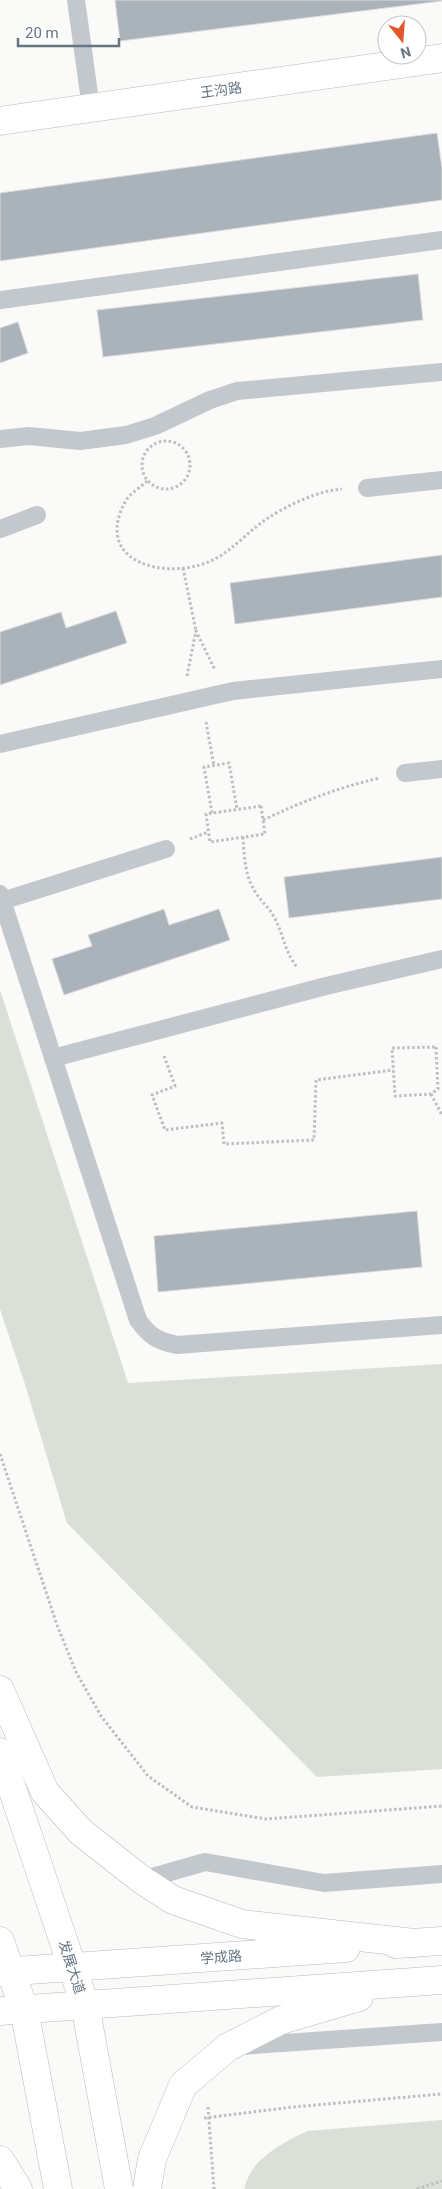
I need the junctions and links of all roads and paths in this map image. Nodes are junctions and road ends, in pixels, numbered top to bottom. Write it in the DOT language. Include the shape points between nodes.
graph roads {
  1 [pos="76,0"];
  2 [pos="442,58"];
  3 [pos="91,108"];
  4 [pos="0,121"];
  5 [pos="442,240"];
  6 [pos="0,300"];
  7 [pos="442,372"];
  8 [pos="0,439"];
  9 [pos="442,480"];
  10 [pos="147,481"];
  11 [pos="367,488"];
  12 [pos="38,514"];
  13 [pos="0,529"];
  14 [pos="183,568"];
  15 [pos="196,631"];
  16 [pos="442,669"];
  17 [pos="226,693"];
  18 [pos="202,698"];
  19 [pos="181,703"];
  20 [pos="0,744"];
  21 [pos="214,766"];
  22 [pos="442,769"];
  23 [pos="405,773"];
  24 [pos="237,810"];
  25 [pos="212,813"];
  26 [pos="263,820"];
  27 [pos="243,837"];
  28 [pos="166,849"];
  29 [pos="1,897"];
  30 [pos="442,959"];
  31 [pos="326,986"];
  32 [pos="155,1031"];
  33 [pos="53,1058"];
  34 [pos="393,1070"];
  35 [pos="430,1094"];
  36 [pos="442,1114"];
  37 [pos="442,1325"];
  38 [pos="0,1454"];
  39 [pos="0,1690"];
  40 [pos="0,1752"];
  41 [pos="442,1806"];
  42 [pos="442,1874"];
  43 [pos="142,1880"];
  44 [pos="0,1941"];
  45 [pos="442,1941"];
  46 [pos="414,1943"];
  47 [pos="72,1967"];
  48 [pos="5,1971"];
  49 [pos="442,1980"];
  50 [pos="410,1983"];
  51 [pos="85,2005"];
  52 [pos="12,2010"];
  53 [pos="442,2032"];
  54 [pos="228,2047"];
  55 [pos="206,2066"];
  56 [pos="442,2094"];
  57 [pos="293,2107"];
  58 [pos="0,2160"];
  59 [pos="442,2181"];
  60 [pos="18,2189"];
  61 [pos="58,2189"];
  62 [pos="119,2189"];
  63 [pos="147,2189"];
  64 [pos="214,2189"];
  65 [pos="417,2189"];
  1 -- 3 [label="lane"];
  2 -- 3 [label="main road, 王沟路"];
  3 -- 4 [label="main road, 王沟路"];
  5 -- 6 [label="lane"];
  7 -- 8 [label="lane" via="237,391 126,435 80,441 29,436"];
  9 -- 11 [label="lane"];
  10 -- 10 [label="path" via="167,489 181,484 189,471 184,449 170,441 153,444 142,457"];
  10 -- 14 [label="path" via="126,500 116,536 120,547 129,556 151,565"];
  11 -- 14 [label="path" via="334,490 308,497 264,521 218,558"];
  12 -- 13 [label="lane"];
  14 -- 15 [label="path"];
  15 -- 17 [label="path"];
  15 -- 19 [label="path"];
  16 -- 17 [label="lane"];
  17 -- 18 [label="lane"];
  18 -- 19 [label="lane"];
  18 -- 21 [label="path"];
  19 -- 20 [label="lane"];
  21 -- 24 [label="path" via="229,763"];
  21 -- 25 [label="path" via="204,767"];
  22 -- 23 [label="lane"];
  23 -- 26 [label="path" via="346,786"];
  24 -- 25 [label="path"];
  24 -- 26 [label="path" via="262,806"];
  25 -- 27 [label="path" via="206,814 210,842"];
  26 -- 27 [label="path" via="266,834"];
  27 -- 31 [label="path" via="249,880 255,893 272,913 286,950 296,966 312,980"];
  28 -- 29 [label="lane"];
  29 -- 33 [label="lane"];
  30 -- 31 [label="lane"];
  31 -- 32 [label="lane"];
  32 -- 33 [label="lane"];
  32 -- 34 [label="path" via="175,1086 152,1095 165,1130 222,1123 224,1144 314,1140 316,1080"];
  33 -- 37 [label="lane" via="138,1320 147,1333 176,1345"];
  34 -- 35 [label="path" via="395,1096"];
  34 -- 35 [label="path" via="392,1048 436,1047 438,1089"];
  35 -- 36 [label="path"];
  38 -- 41 [label="path" via="76,1672 101,1716 148,1776 192,1807 266,1819"];
  39 -- 43 [label="main road" via="44,1792 81,1832"];
  40 -- 47 [label="main road, 发展大道"];
  42 -- 43 [label="lane" via="324,1882 205,1862"];
  43 -- 46 [label="main road" via="173,1900 242,1924"];
  44 -- 48 [label="main road"];
  45 -- 46 [label="main road, 学成路"];
  46 -- 47 [label="main road, 学成路"];
  47 -- 48 [label="main road, 学成路"];
  47 -- 51 [label="main road, 发展大道"];
  48 -- 52 [label="main road"];
  49 -- 50 [label="main road"];
  50 -- 51 [label="main road"];
  50 -- 54 [label="main road" via="280,2020"];
  51 -- 52 [label="main road"];
  51 -- 62 [label="main road, 发展大道"];
  52 -- 61 [label="main road"];
  53 -- 54 [label="lane"];
  54 -- 55 [label="main road"];
  55 -- 63 [label="main road" via="182,2085 152,2159"];
  55 -- 64 [label="path"];
  56 -- 57 [label="path"];
  58 -- 60 [label="main road"];
  59 -- 65 [label="path"];
}
